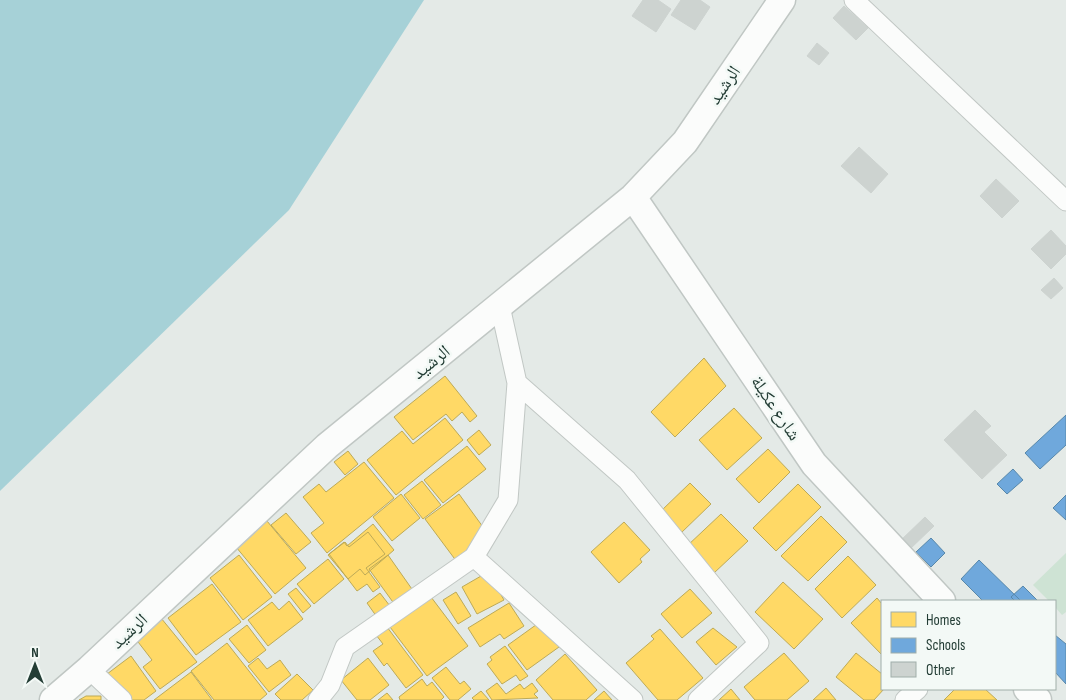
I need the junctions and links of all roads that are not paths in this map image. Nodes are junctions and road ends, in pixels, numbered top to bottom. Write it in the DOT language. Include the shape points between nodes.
graph roads {
  1 [pos="782,0"];
  2 [pos="854,0"];
  3 [pos="633,197"];
  4 [pos="1066,201"];
  5 [pos="500,306"];
  6 [pos="517,383"];
  7 [pos="474,557"];
  8 [pos="941,600"];
  9 [pos="89,669"];
  10 [pos="917,690"];
  11 [pos="1028,690"];
  12 [pos="53,700"];
  13 [pos="122,700"];
  14 [pos="318,700"];
  15 [pos="634,700"];
  16 [pos="698,700"];
  17 [pos="905,700"];
  18 [pos="1038,700"];
  1 -- 3 [label="main road, الرشيد" via="685,142"];
  2 -- 4 [label="street"];
  3 -- 5 [label="main road, الرشيد"];
  3 -- 8 [label="main road, شارع عكيلة" via="814,464"];
  5 -- 6 [label="street"];
  5 -- 9 [label="main road, الرشيد" via="327,446"];
  6 -- 7 [label="street" via="508,500"];
  6 -- 16 [label="street" via="627,480 759,643"];
  7 -- 14 [label="street" via="346,647 330,685"];
  7 -- 15 [label="street"];
  9 -- 12 [label="main road, الرشيد"];
  9 -- 13 [label="street"];
  10 -- 17 [label="street"];
  11 -- 18 [label="main road"];
}
